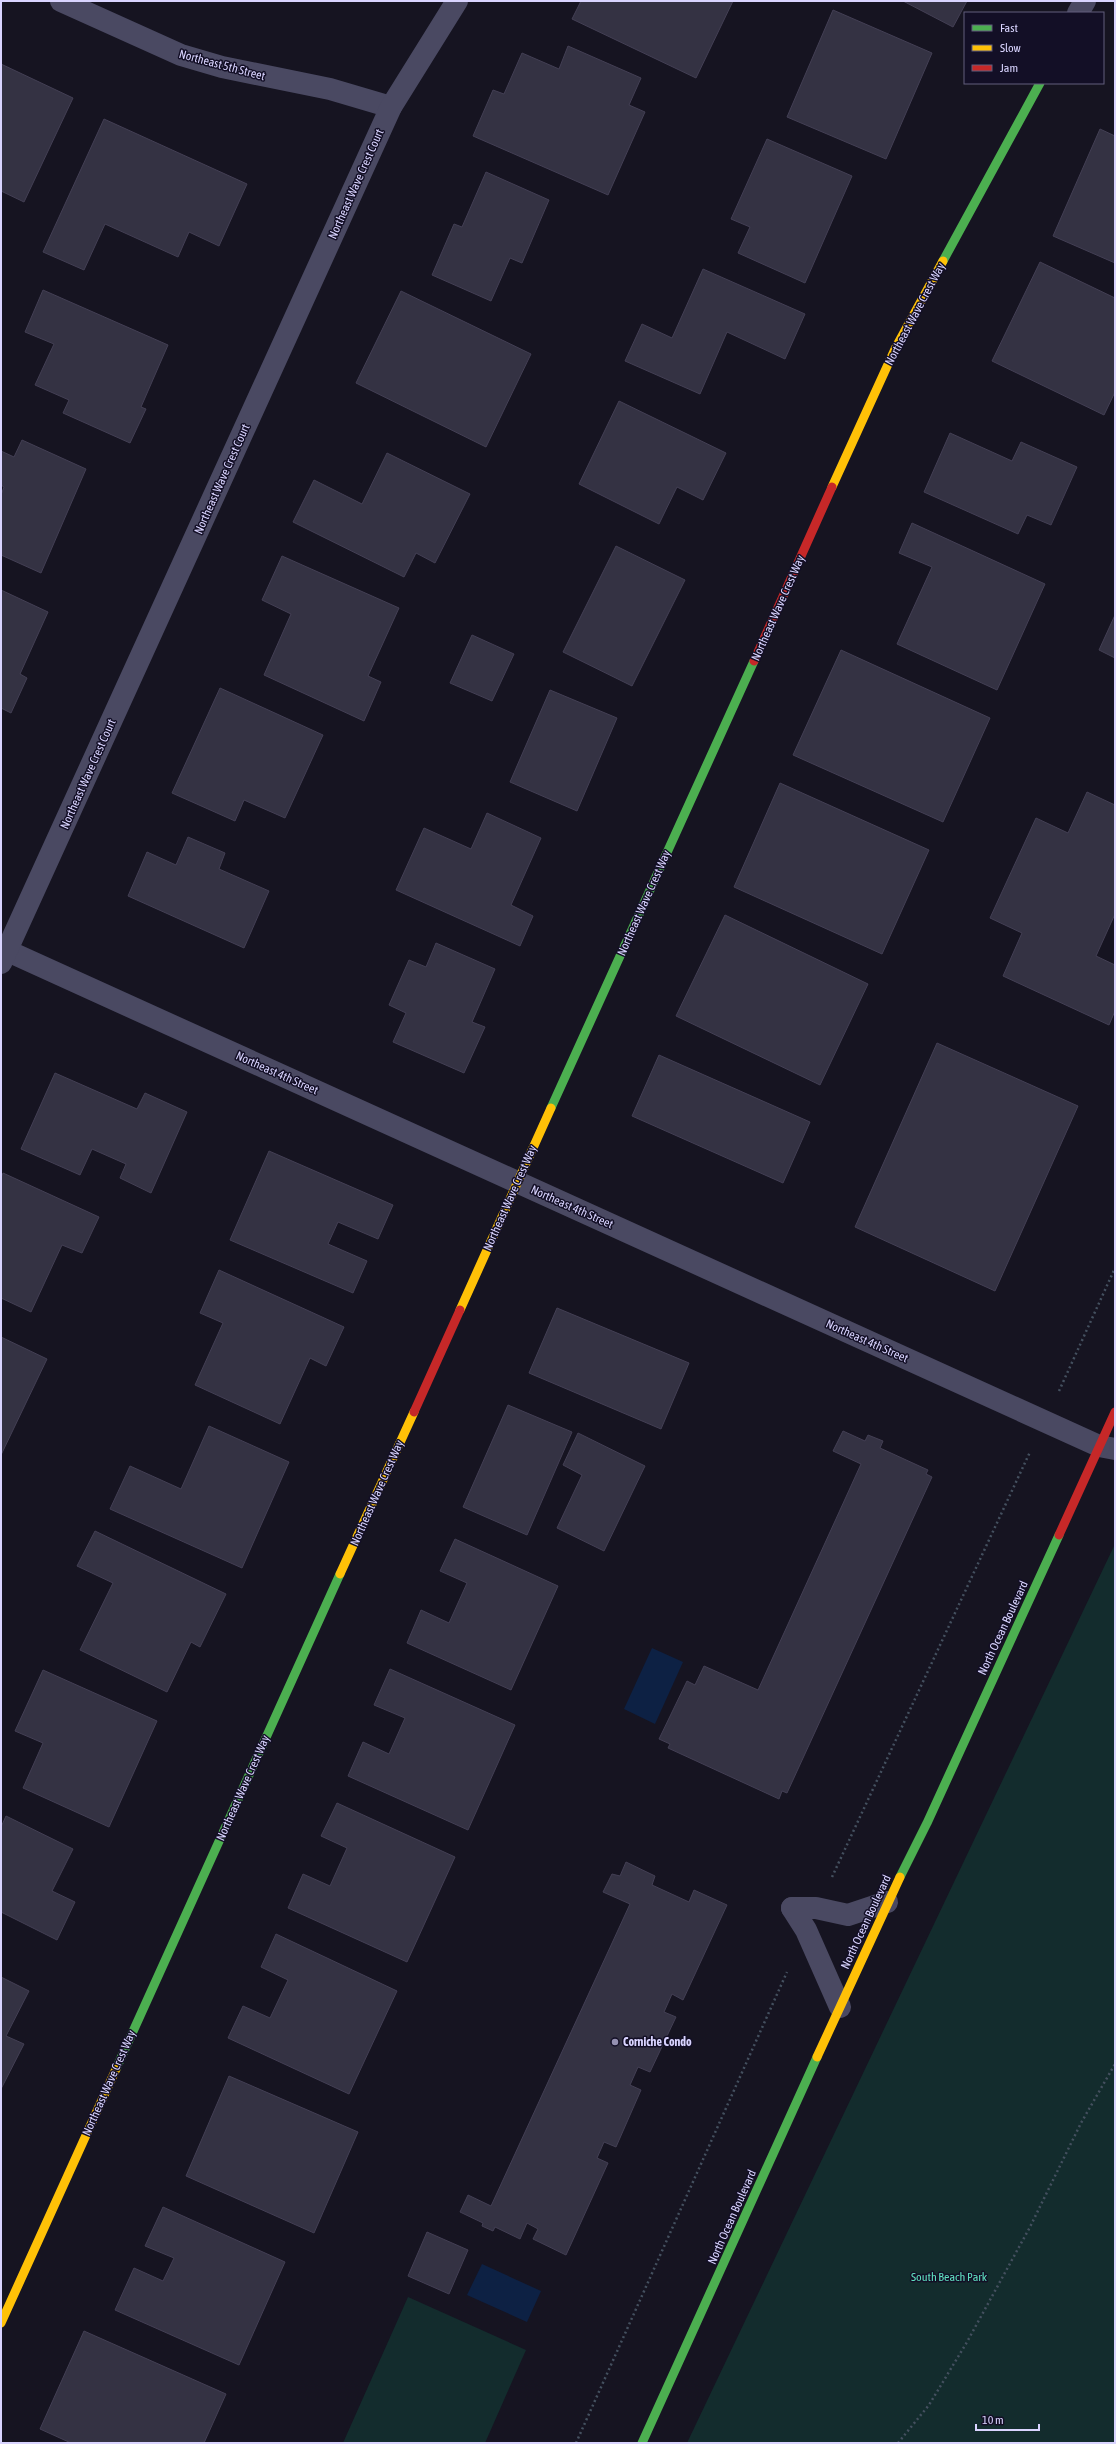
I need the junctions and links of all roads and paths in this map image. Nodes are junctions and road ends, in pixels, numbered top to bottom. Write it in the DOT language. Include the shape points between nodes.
graph roads {
  1 [pos="61,1"];
  2 [pos="457,1"];
  3 [pos="1085,1"];
  4 [pos="1079,12"];
  5 [pos="1039,84"];
  6 [pos="391,107"];
  7 [pos="3,955"];
  8 [pos="517,1182"];
  9 [pos="1115,1268"];
  10 [pos="1115,1412"];
  11 [pos="1045,1421"];
  12 [pos="1107,1448"];
  13 [pos="887,1902"];
  14 [pos="816,1908"];
  15 [pos="806,1930"];
  16 [pos="840,2007"];
  17 [pos="1115,2064"];
  18 [pos="1,2323"];
  19 [pos="576,2443"];
  20 [pos="642,2443"];
  21 [pos="898,2443"];
  1 -- 6 [label="street, Northeast 5th Street" via="181,55 222,67 330,89"];
  2 -- 6 [label="street, Northeast Wave Crest Court"];
  3 -- 4 [label="street"];
  5 -- 8 [label="street, Northeast Wave Crest Way" via="895,349"];
  6 -- 7 [label="street, Northeast Wave Crest Court"];
  7 -- 8 [label="street, Northeast 4th Street"];
  8 -- 11 [label="street, Northeast 4th Street"];
  8 -- 18 [label="street, Northeast Wave Crest Way"];
  9 -- 11 [label="path"];
  10 -- 12 [label="street, North Ocean Boulevard"];
  11 -- 12 [label="street, Northeast 4th Street"];
  11 -- 14 [label="path"];
  12 -- 13 [label="street, North Ocean Boulevard"];
  13 -- 14 [label="street" via="848,1915"];
  13 -- 16 [label="street, North Ocean Boulevard"];
  14 -- 15 [label="street" via="792,1908"];
  15 -- 16 [label="street"];
  15 -- 19 [label="path"];
  16 -- 20 [label="street, North Ocean Boulevard"];
  17 -- 21 [label="path" via="1081,2123 1030,2227 967,2342 929,2405"];
}
